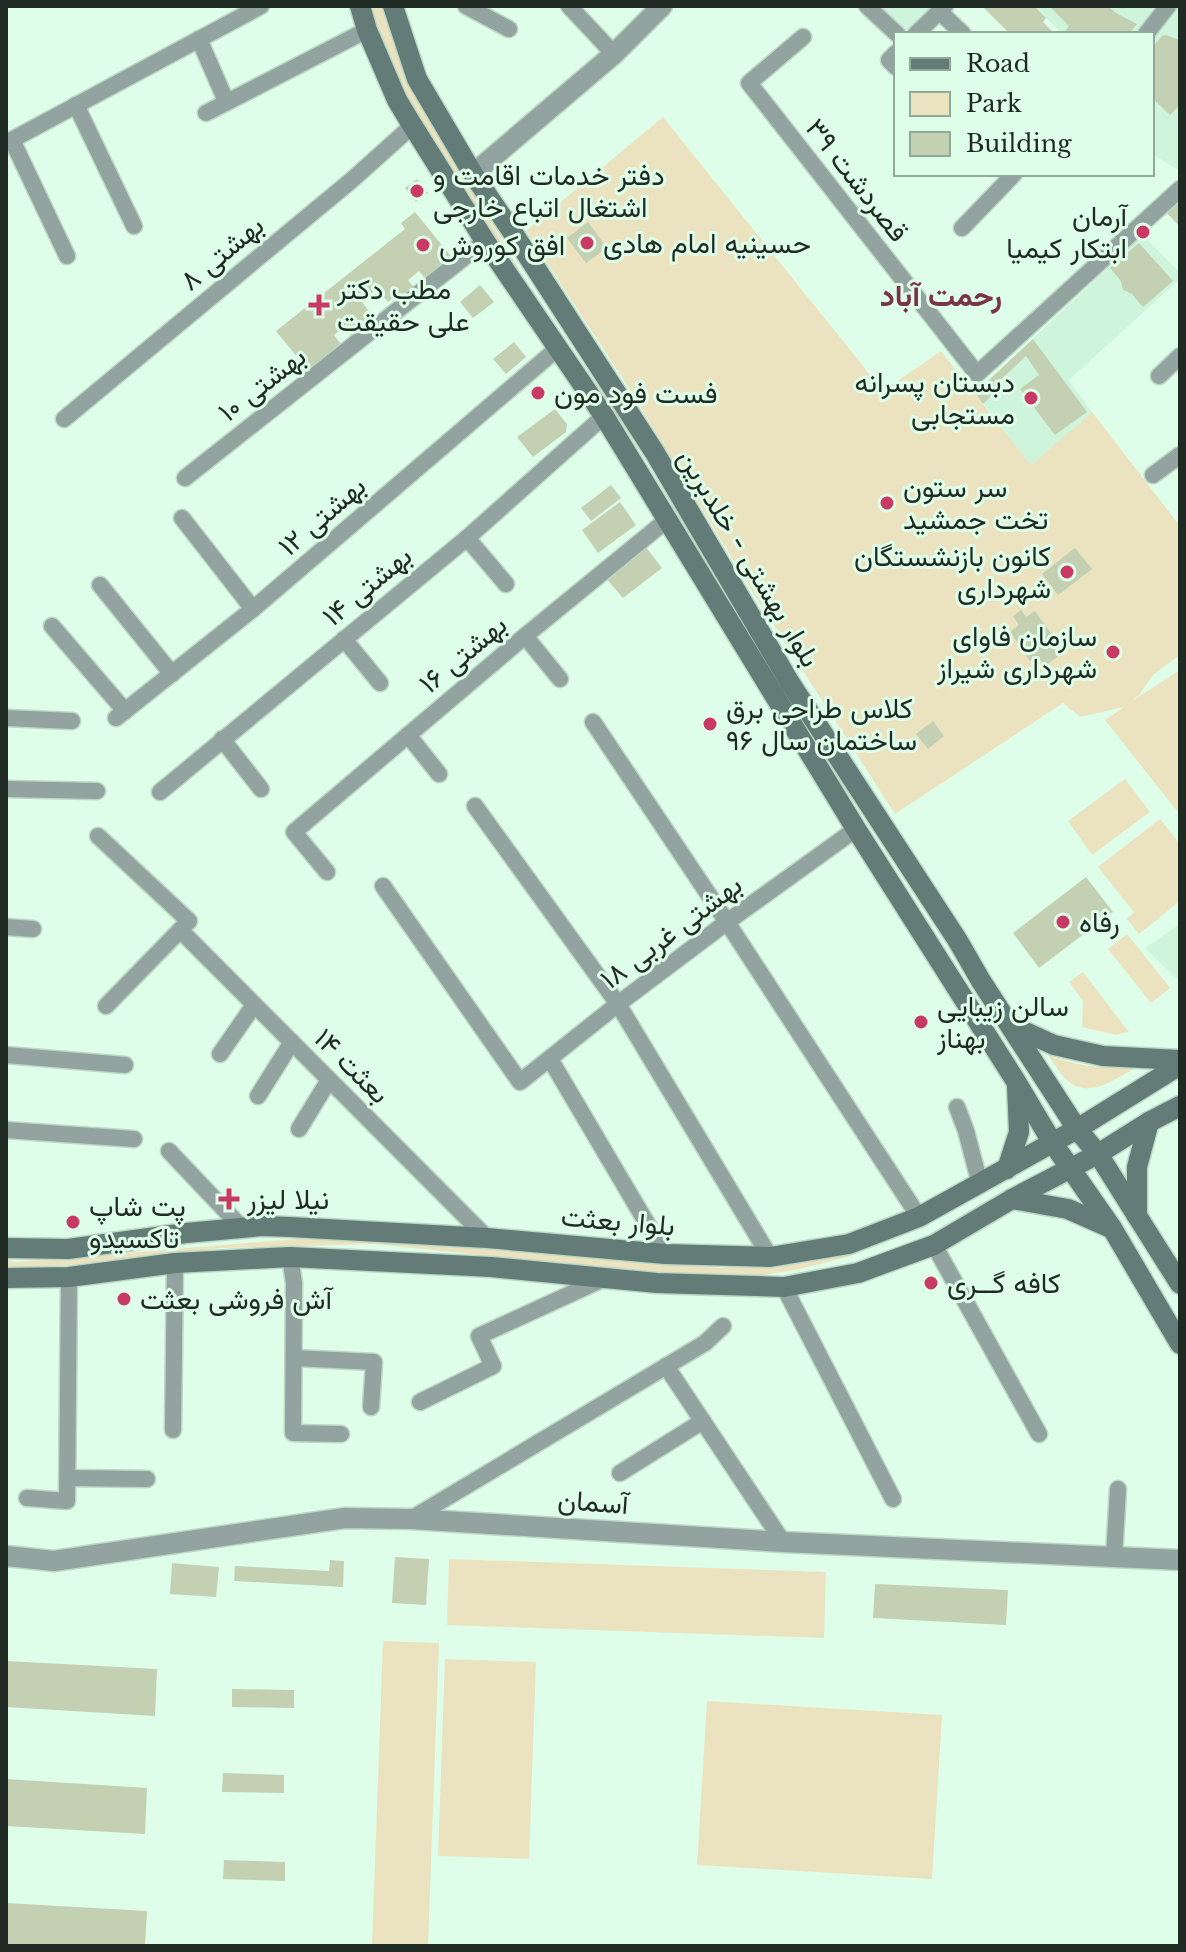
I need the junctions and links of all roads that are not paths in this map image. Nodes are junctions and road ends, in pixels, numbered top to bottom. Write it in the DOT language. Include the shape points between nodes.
graph roads {
  1 [pos="360,6"];
  2 [pos="393,6"];
  3 [pos="466,6"];
  4 [pos="569,6"];
  5 [pos="662,6"];
  6 [pos="867,6"];
  7 [pos="1168,6"];
  8 [pos="250,9"];
  9 [pos="942,9"];
  10 [pos="509,29"];
  11 [pos="367,30"];
  12 [pos="895,32"];
  13 [pos="918,32"];
  14 [pos="961,32"];
  15 [pos="1148,32"];
  16 [pos="803,37"];
  17 [pos="199,39"];
  18 [pos="614,54"];
  19 [pos="226,101"];
  20 [pos="76,105"];
  21 [pos="206,113"];
  22 [pos="412,126"];
  23 [pos="9,142"];
  24 [pos="473,174"];
  25 [pos="1012,176"];
  26 [pos="1180,189"];
  27 [pos="134,226"];
  28 [pos="962,228"];
  29 [pos="485,241"];
  30 [pos="67,256"];
  31 [pos="549,288"];
  32 [pos="529,304"];
  33 [pos="558,348"];
  34 [pos="1180,356"];
  35 [pos="1159,376"];
  36 [pos="604,416"];
  37 [pos="64,419"];
  38 [pos="1180,455"];
  39 [pos="1153,475"];
  40 [pos="185,478"];
  41 [pos="182,518"];
  42 [pos="668,519"];
  43 [pos="467,538"];
  44 [pos="506,584"];
  45 [pos="100,585"];
  46 [pos="253,609"];
  47 [pos="52,626"];
  48 [pos="525,636"];
  49 [pos="344,639"];
  50 [pos="172,674"];
  51 [pos="560,679"];
  52 [pos="380,683"];
  53 [pos="6,718"];
  54 [pos="72,721"];
  55 [pos="593,722"];
  56 [pos="408,735"];
  57 [pos="222,739"];
  58 [pos="439,774"];
  59 [pos="6,789"];
  60 [pos="261,789"];
  61 [pos="97,791"];
  62 [pos="160,792"];
  63 [pos="475,806"];
  64 [pos="856,829"];
  65 [pos="98,836"];
  66 [pos="327,872"];
  67 [pos="383,886"];
  68 [pos="727,922"];
  69 [pos="6,927"];
  70 [pos="33,929"];
  71 [pos="180,930"];
  72 [pos="981,981"];
  73 [pos="961,994"];
  74 [pos="618,1004"];
  75 [pos="254,1005"];
  76 [pos="106,1006"];
  77 [pos="1010,1025"];
  78 [pos="292,1042"];
  79 [pos="220,1054"];
  80 [pos="6,1055"];
  81 [pos="550,1059"];
  82 [pos="1180,1062"];
  83 [pos="125,1065"];
  84 [pos="329,1080"];
  85 [pos="1017,1083"];
  86 [pos="258,1096"];
  87 [pos="1180,1106"];
  88 [pos="957,1107"];
  89 [pos="1149,1122"];
  90 [pos="299,1129"];
  91 [pos="1077,1129"];
  92 [pos="6,1130"];
  93 [pos="134,1139"];
  94 [pos="1052,1142"];
  95 [pos="169,1151"];
  96 [pos="1098,1154"];
  97 [pos="1007,1169"];
  98 [pos="1070,1169"];
  99 [pos="980,1184"];
  100 [pos="1012,1199"];
  101 [pos="1137,1216"];
  102 [pos="919,1217"];
  103 [pos="290,1227"];
  104 [pos="242,1228"];
  105 [pos="1112,1228"];
  106 [pos="487,1238"];
  107 [pos="854,1242"];
  108 [pos="934,1245"];
  109 [pos="6,1248"];
  110 [pos="665,1254"];
  111 [pos="290,1257"];
  112 [pos="770,1257"];
  113 [pos="175,1263"];
  114 [pos="863,1271"];
  115 [pos="69,1277"];
  116 [pos="6,1278"];
  117 [pos="603,1279"];
  118 [pos="1180,1284"];
  119 [pos="784,1287"];
  120 [pos="723,1326"];
  121 [pos="1180,1344"];
  122 [pos="295,1358"];
  123 [pos="666,1366"];
  124 [pos="420,1402"];
  125 [pos="371,1407"];
  126 [pos="703,1421"];
  127 [pos="173,1430"];
  128 [pos="341,1434"];
  129 [pos="1039,1434"];
  130 [pos="620,1473"];
  131 [pos="68,1478"];
  132 [pos="147,1479"];
  133 [pos="1118,1489"];
  134 [pos="27,1498"];
  135 [pos="893,1499"];
  136 [pos="411,1519"];
  137 [pos="783,1542"];
  138 [pos="6,1556"];
  139 [pos="1114,1557"];
  140 [pos="1180,1560"];
  1 -- 11 [label="main road, بلوار بهشتی - خلدبرین"];
  2 -- 24 [label="main road, بلوار بهشتی - خلدبرین" via="417,79"];
  3 -- 10 [label="street"];
  4 -- 18 [label="street"];
  5 -- 18 [label="street"];
  6 -- 12 [label="street"];
  7 -- 15 [label="street"];
  8 -- 17 [label="street"];
  9 -- 13 [label="street"];
  9 -- 14 [label="street"];
  11 -- 19 [label="street"];
  11 -- 22 [label="main road, بلوار بهشتی - خلدبرین"];
  16 -- 26 [label="street, قصردشت ۳۹" via="749,83 977,374"];
  17 -- 19 [label="street"];
  17 -- 20 [label="street"];
  18 -- 24 [label="street"];
  19 -- 21 [label="street"];
  20 -- 23 [label="street"];
  20 -- 27 [label="street"];
  22 -- 29 [label="main road, بلوار بهشتی - خلدبرین"];
  22 -- 37 [label="street, ۸ بهشتی"];
  23 -- 30 [label="street"];
  24 -- 31 [label="main road, بلوار بهشتی - خلدبرین"];
  25 -- 28 [label="street"];
  29 -- 32 [label="main road, بلوار بهشتی - خلدبرین"];
  29 -- 40 [label="street, ۱۰ بهشتی"];
  31 -- 32 [label="main road"];
  31 -- 72 [label="main road, بلوار بهشتی - خلدبرین" via="655,453 790,683"];
  32 -- 33 [label="main road, بلوار بهشتی - خلدبرین"];
  33 -- 36 [label="main road, بلوار بهشتی - خلدبرین"];
  33 -- 46 [label="street, ۱۲ بهشتی"];
  34 -- 35 [label="street"];
  36 -- 42 [label="main road, بلوار بهشتی - خلدبرین"];
  36 -- 43 [label="street, ۱۴ بهشتی"];
  38 -- 39 [label="street"];
  41 -- 46 [label="street"];
  42 -- 48 [label="street, ۱۶ بهشتی"];
  42 -- 64 [label="main road, بلوار بهشتی - خلدبرین"];
  43 -- 44 [label="street"];
  43 -- 49 [label="street, ۱۴ بهشتی"];
  45 -- 50 [label="street"];
  46 -- 50 [label="street, ۱۲ بهشتی"];
  47 -- 50 [label="street, ۱۲ بهشتی" via="121,714"];
  48 -- 51 [label="street"];
  48 -- 56 [label="street, ۱۶ بهشتی"];
  49 -- 52 [label="street"];
  49 -- 57 [label="street, ۱۴ بهشتی"];
  53 -- 54 [label="street"];
  55 -- 68 [label="street"];
  56 -- 58 [label="street"];
  56 -- 66 [label="street, ۱۶ بهشتی" via="294,832"];
  57 -- 60 [label="street"];
  57 -- 62 [label="street, ۱۴ بهشتی"];
  59 -- 61 [label="street"];
  63 -- 74 [label="street"];
  64 -- 68 [label="street, بهشتی غربی ۱۸"];
  64 -- 73 [label="main road, بلوار بهشتی - خلدبرین"];
  65 -- 71 [label="street" via="189,921"];
  67 -- 81 [label="street, بهشتی غربی ۱۸" via="520,1082"];
  68 -- 74 [label="street, بهشتی غربی ۱۸"];
  68 -- 102 [label="street"];
  69 -- 70 [label="street"];
  71 -- 75 [label="street, بعثت ۱۴"];
  71 -- 76 [label="street"];
  72 -- 73 [label="main road"];
  72 -- 77 [label="main road, بلوار بهشتی - خلدبرین"];
  73 -- 85 [label="main road, بلوار بهشتی - خلدبرین"];
  74 -- 81 [label="street, بهشتی غربی ۱۸"];
  74 -- 112 [label="street"];
  75 -- 78 [label="street, بعثت ۱۴"];
  75 -- 79 [label="street"];
  77 -- 82 [label="main road" via="1054,1045 1103,1056"];
  77 -- 91 [label="main road, بلوار بهشتی - خلدبرین"];
  78 -- 84 [label="street, بعثت ۱۴"];
  78 -- 86 [label="street"];
  80 -- 83 [label="street"];
  81 -- 110 [label="street"];
  82 -- 91 [label="main road, بلوار بعثت"];
  84 -- 90 [label="street"];
  84 -- 106 [label="street, بعثت ۱۴"];
  85 -- 94 [label="main road, بلوار بهشتی - خلدبرین"];
  85 -- 97 [label="main road" via="1019,1132"];
  87 -- 89 [label="main road, بلوار بعثت"];
  88 -- 99 [label="street"];
  89 -- 96 [label="main road, بلوار بعثت"];
  89 -- 101 [label="main road" via="1137,1167"];
  91 -- 94 [label="main road, بلوار بعثت"];
  91 -- 96 [label="main road, بلوار بهشتی - خلدبرین"];
  92 -- 93 [label="street"];
  94 -- 97 [label="main road, بلوار بعثت"];
  94 -- 98 [label="main road, بلوار بهشتی - خلدبرین"];
  95 -- 104 [label="street"];
  96 -- 98 [label="main road, بلوار بعثت"];
  96 -- 101 [label="main road, بلوار بهشتی - خلدبرین"];
  97 -- 99 [label="main road, بلوار بعثت"];
  98 -- 100 [label="main road, بلوار بعثت"];
  98 -- 105 [label="main road, بلوار بهشتی - خلدبرین"];
  99 -- 102 [label="main road, بلوار بعثت"];
  100 -- 105 [label="main road" via="1068,1209"];
  100 -- 108 [label="main road, بلوار بعثت"];
  101 -- 118 [label="main road, بلوار بهشتی - خلدبرین"];
  102 -- 107 [label="main road, بلوار بعثت"];
  103 -- 104 [label="main road, بلوار بعثت"];
  103 -- 106 [label="main road, بلوار بعثت"];
  103 -- 111 [label="main road"];
  104 -- 109 [label="main road, بلوار بعثت" via="68,1249"];
  105 -- 121 [label="main road, بلوار بهشتی - خلدبرین"];
  106 -- 110 [label="main road, بلوار بعثت"];
  107 -- 112 [label="main road, بلوار بعثت"];
  107 -- 114 [label="main road"];
  108 -- 114 [label="main road, بلوار بعثت"];
  108 -- 129 [label="street"];
  110 -- 112 [label="main road, بلوار بعثت"];
  111 -- 113 [label="main road, بلوار بعثت"];
  111 -- 117 [label="main road, بلوار بعثت" via="491,1267"];
  111 -- 122 [label="street"];
  113 -- 115 [label="main road, بلوار بعثت"];
  113 -- 127 [label="street"];
  114 -- 119 [label="main road, بلوار بعثت"];
  115 -- 116 [label="main road, بلوار بعثت"];
  115 -- 131 [label="street"];
  117 -- 119 [label="main road, بلوار بعثت"];
  117 -- 124 [label="street" via="479,1336 493,1366"];
  119 -- 135 [label="street"];
  120 -- 123 [label="street"];
  122 -- 125 [label="street" via="374,1362"];
  122 -- 128 [label="street" via="293,1433"];
  123 -- 126 [label="street"];
  123 -- 136 [label="street"];
  126 -- 130 [label="street"];
  126 -- 137 [label="street"];
  131 -- 132 [label="street"];
  131 -- 134 [label="street" via="67,1501"];
  133 -- 139 [label="street"];
  136 -- 137 [label="street, آسمان"];
  136 -- 138 [label="street, آسمان" via="345,1518 54,1561"];
  137 -- 139 [label="street, آسمان"];
  139 -- 140 [label="street, آسمان"];
}
